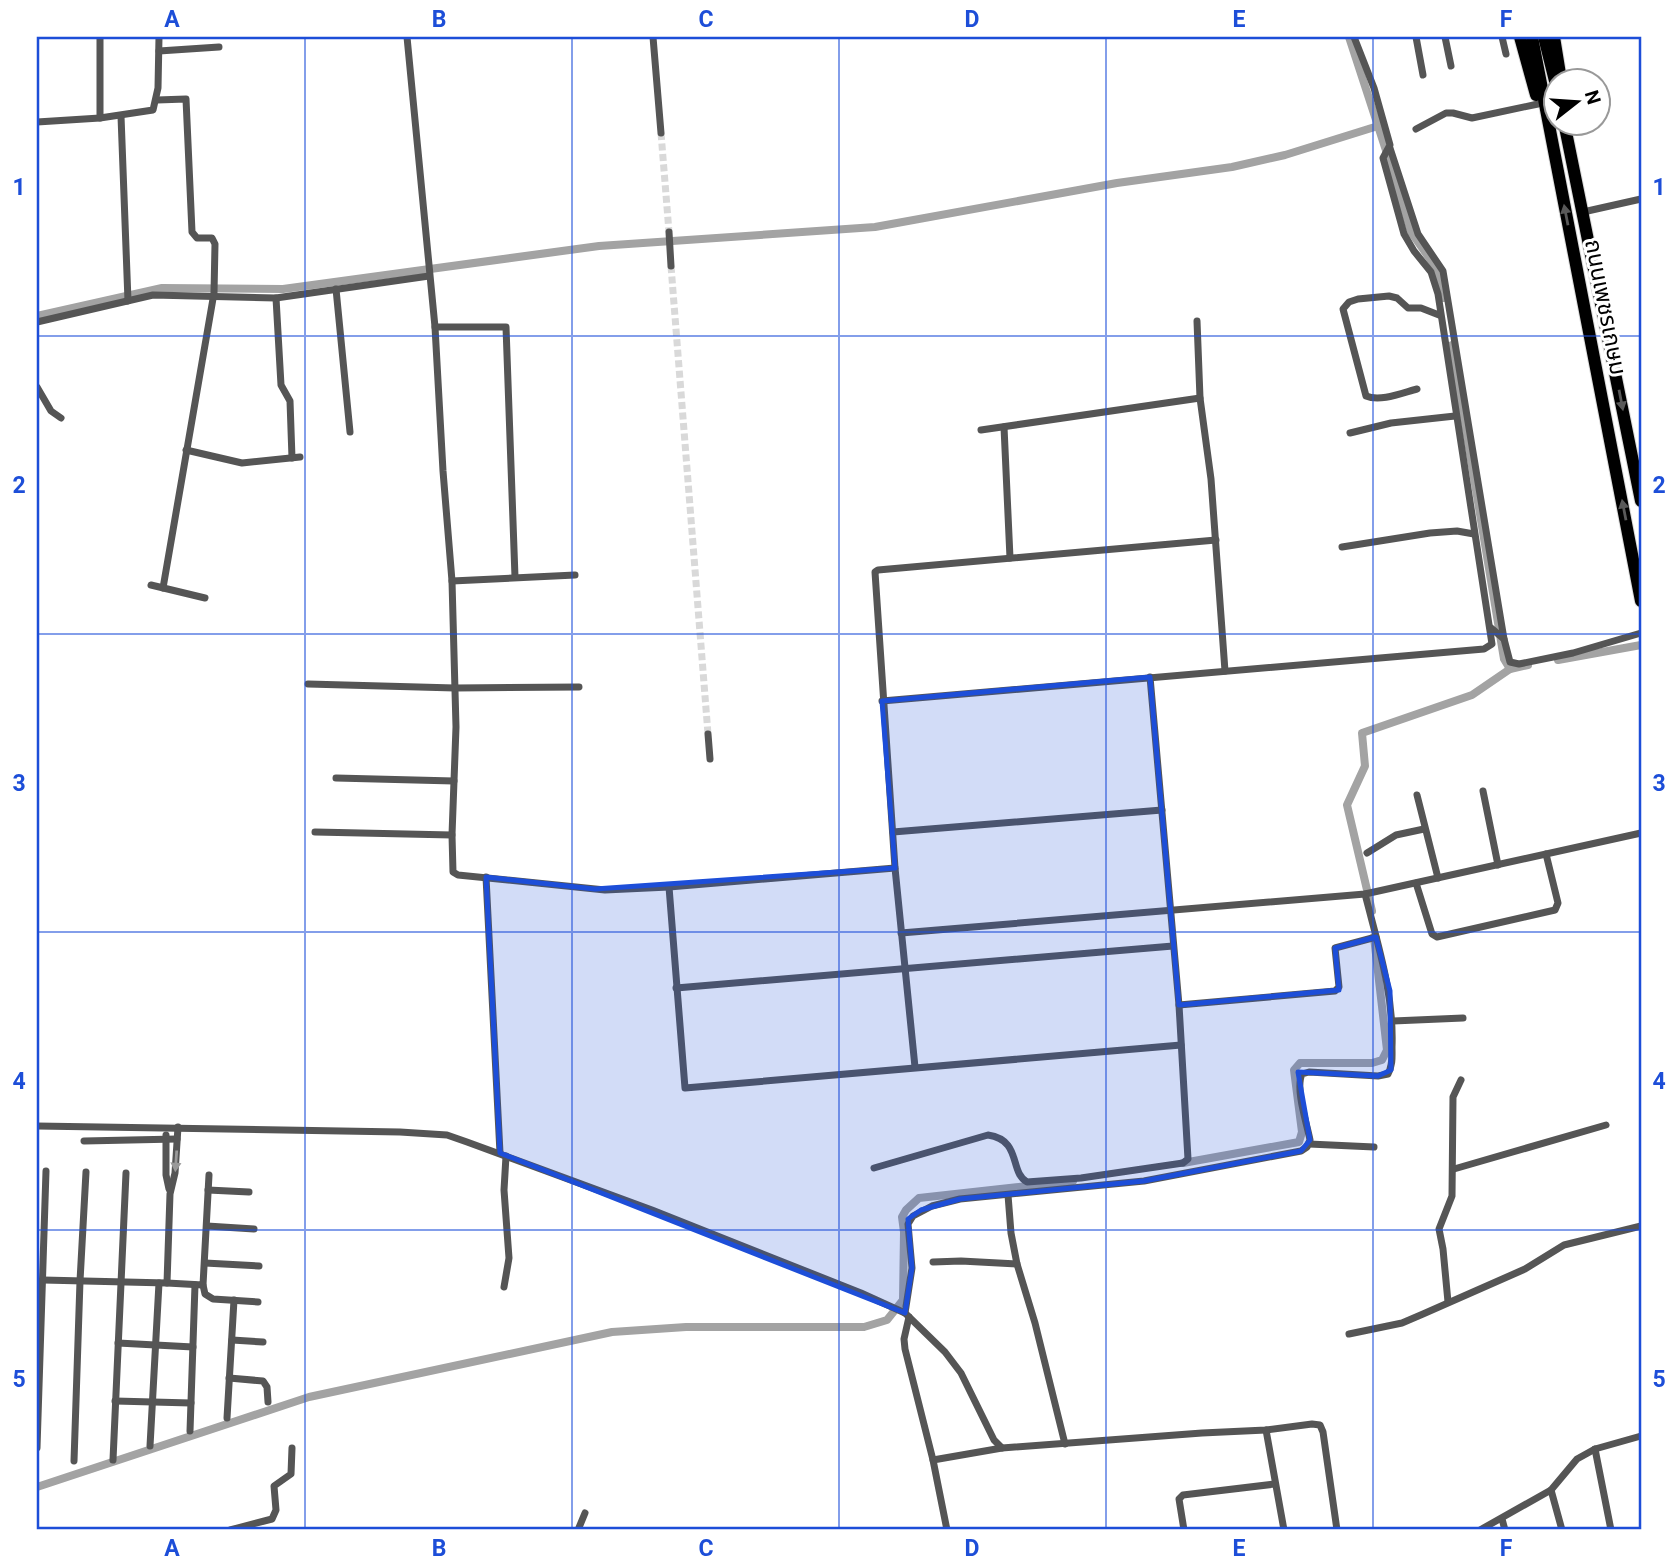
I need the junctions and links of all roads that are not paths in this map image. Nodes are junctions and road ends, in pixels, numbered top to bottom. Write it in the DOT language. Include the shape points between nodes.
graph roads {
  1 [pos="100,37"];
  2 [pos="159,37"];
  3 [pos="407,37"];
  4 [pos="653,37"];
  5 [pos="1354,37"];
  6 [pos="1416,37"];
  7 [pos="1444,37"];
  8 [pos="1502,37"];
  9 [pos="1520,37"];
  10 [pos="1532,37"];
  11 [pos="1544,37"];
  12 [pos="1555,37"];
  13 [pos="219,47"];
  14 [pos="159,51"];
  15 [pos="1506,54"];
  16 [pos="1451,66"];
  17 [pos="1551,66"];
  18 [pos="1559,66"];
  19 [pos="1423,75"];
  20 [pos="157,100"];
  21 [pos="1538,104"];
  22 [pos="121,116"];
  23 [pos="100,118"];
  24 [pos="37,122"];
  25 [pos="1416,129"];
  26 [pos="662,133"];
  27 [pos="1568,136"];
  28 [pos="1553,145"];
  29 [pos="1387,151"];
  30 [pos="1641,199"];
  31 [pos="1583,212"];
  32 [pos="669,235"];
  33 [pos="671,266"];
  34 [pos="429,271"];
  35 [pos="336,289"];
  36 [pos="214,291"];
  37 [pos="128,297"];
  38 [pos="276,298"];
  39 [pos="1440,315"];
  40 [pos="1197,321"];
  41 [pos="37,323"];
  42 [pos="435,327"];
  43 [pos="37,387"];
  44 [pos="1417,389"];
  45 [pos="1200,398"];
  46 [pos="1455,415"];
  47 [pos="61,418"];
  48 [pos="1004,427"];
  49 [pos="981,430"];
  50 [pos="350,432"];
  51 [pos="1350,433"];
  52 [pos="186,450"];
  53 [pos="1641,501"];
  54 [pos="1474,534"];
  55 [pos="1216,540"];
  56 [pos="1342,547"];
  57 [pos="1010,558"];
  58 [pos="575,575"];
  59 [pos="514,577"];
  60 [pos="452,581"];
  61 [pos="151,585"];
  62 [pos="163,588"];
  63 [pos="205,598"];
  64 [pos="1641,601"];
  65 [pos="1492,628"];
  66 [pos="1641,633"];
  67 [pos="1504,638"];
  68 [pos="1225,671"];
  69 [pos="1150,677"];
  70 [pos="308,684"];
  71 [pos="579,687"];
  72 [pos="455,688"];
  73 [pos="882,701"];
  74 [pos="708,734"];
  75 [pos="710,759"];
  76 [pos="336,778"];
  77 [pos="454,781"];
  78 [pos="1483,791"];
  79 [pos="1418,795"];
  80 [pos="1162,810"];
  81 [pos="1424,829"];
  82 [pos="315,832"];
  83 [pos="893,832"];
  84 [pos="1641,833"];
  85 [pos="452,835"];
  86 [pos="1367,853"];
  87 [pos="1546,854"];
  88 [pos="1498,865"];
  89 [pos="895,868"];
  90 [pos="486,877"];
  91 [pos="1438,878"];
  92 [pos="1416,883"];
  93 [pos="669,887"];
  94 [pos="1368,893"];
  95 [pos="1170,909"];
  96 [pos="901,933"];
  97 [pos="1376,936"];
  98 [pos="1173,947"];
  99 [pos="905,971"];
  100 [pos="676,988"];
  101 [pos="1179,1005"];
  102 [pos="1463,1018"];
  103 [pos="1393,1021"];
  104 [pos="1181,1045"];
  105 [pos="915,1067"];
  106 [pos="1461,1080"];
  107 [pos="1606,1125"];
  108 [pos="37,1126"];
  109 [pos="166,1126"];
  110 [pos="178,1127"];
  111 [pos="166,1138"];
  112 [pos="177,1139"];
  113 [pos="84,1141"];
  114 [pos="1310,1144"];
  115 [pos="1374,1147"];
  116 [pos="503,1154"];
  117 [pos="874,1168"];
  118 [pos="1454,1169"];
  119 [pos="46,1171"];
  120 [pos="86,1172"];
  121 [pos="126,1173"];
  122 [pos="209,1175"];
  123 [pos="208,1190"];
  124 [pos="249,1192"];
  125 [pos="170,1194"];
  126 [pos="1008,1195"];
  127 [pos="207,1226"];
  128 [pos="1641,1226"];
  129 [pos="254,1229"];
  130 [pos="933,1262"];
  131 [pos="205,1264"];
  132 [pos="1017,1264"];
  133 [pos="258,1266"];
  134 [pos="43,1280"];
  135 [pos="80,1281"];
  136 [pos="121,1282"];
  137 [pos="163,1283"];
  138 [pos="199,1285"];
  139 [pos="504,1287"];
  140 [pos="234,1300"];
  141 [pos="258,1302"];
  142 [pos="1447,1302"];
  143 [pos="906,1313"];
  144 [pos="1349,1334"];
  145 [pos="232,1340"];
  146 [pos="263,1342"];
  147 [pos="118,1343"];
  148 [pos="156,1346"];
  149 [pos="193,1347"];
  150 [pos="229,1378"];
  151 [pos="115,1401"];
  152 [pos="153,1401"];
  153 [pos="191,1402"];
  154 [pos="268,1402"];
  155 [pos="228,1418"];
  156 [pos="1266,1430"];
  157 [pos="190,1431"];
  158 [pos="1641,1436"];
  159 [pos="1065,1444"];
  160 [pos="150,1446"];
  161 [pos="37,1448"];
  162 [pos="292,1448"];
  163 [pos="1002,1448"];
  164 [pos="1595,1449"];
  165 [pos="113,1460"];
  166 [pos="933,1460"];
  167 [pos="74,1461"];
  168 [pos="1275,1484"];
  169 [pos="1550,1490"];
  170 [pos="585,1513"];
  171 [pos="1502,1519"];
  172 [pos="230,1530"];
  173 [pos="578,1530"];
  174 [pos="947,1530"];
  175 [pos="1184,1530"];
  176 [pos="1284,1530"];
  177 [pos="1337,1530"];
  178 [pos="1480,1530"];
  179 [pos="1505,1530"];
  180 [pos="1562,1530"];
  181 [pos="1611,1530"];
  1 -- 23 [label="street"];
  2 -- 14 [label="street"];
  3 -- 34 [label="street"];
  4 -- 26 [label="street"];
  5 -- 29 [label="street" via="1374,88"];
  6 -- 19 [label="street"];
  7 -- 16 [label="street"];
  8 -- 15 [label="street"];
  9 -- 21 [label="main road, ถนนเพชรเกษม"];
  10 -- 28 [label="main road, ถนนเพชรเกษม"];
  11 -- 17 [label="main road"];
  12 -- 18 [label="main road"];
  13 -- 14 [label="street"];
  14 -- 20 [label="street"];
  20 -- 22 [label="street" via="148,113"];
  20 -- 36 [label="street" via="186,99 192,232 197,238 214,241"];
  21 -- 25 [label="street" via="1472,118 1446,113"];
  21 -- 28 [label="main road, ถนนเพชรเกษม"];
  22 -- 23 [label="street"];
  22 -- 37 [label="street"];
  23 -- 24 [label="street"];
  27 -- 31 [label="main road, ถนนเพชรเกษม"];
  64 -- 28 [label="main road, ถนนเพชรเกษม, one-way"];
  29 -- 39 [label="street" via="1390,188 1405,234 1431,272"];
  29 -- 67 [label="street" via="1418,234 1444,275"];
  30 -- 31 [label="street"];
  31 -- 53 [label="main road, ถนนเพชรเกษม, one-way"];
  32 -- 33 [label="street"];
  34 -- 35 [label="street"];
  34 -- 42 [label="street"];
  35 -- 38 [label="street"];
  35 -- 50 [label="street"];
  36 -- 37 [label="street"];
  36 -- 38 [label="street"];
  36 -- 52 [label="street"];
  37 -- 41 [label="street"];
  38 -- 52 [label="street" via="281,385 290,401 296,458 242,463"];
  39 -- 44 [label="street" via="1408,307 1390,296 1358,299 1343,309 1366,396 1381,398"];
  39 -- 46 [label="street"];
  40 -- 45 [label="street"];
  42 -- 59 [label="street" via="506,327"];
  42 -- 60 [label="street"];
  43 -- 47 [label="street" via="51,411"];
  45 -- 48 [label="street"];
  45 -- 55 [label="street"];
  46 -- 51 [label="street"];
  46 -- 54 [label="street"];
  48 -- 49 [label="street"];
  48 -- 57 [label="street"];
  52 -- 62 [label="street"];
  54 -- 56 [label="street" via="1430,533"];
  54 -- 65 [label="street"];
  55 -- 57 [label="street"];
  55 -- 68 [label="street"];
  57 -- 73 [label="street" via="875,572"];
  58 -- 59 [label="street"];
  59 -- 60 [label="street"];
  60 -- 72 [label="street"];
  61 -- 62 [label="street"];
  62 -- 63 [label="street"];
  65 -- 67 [label="street"];
  65 -- 68 [label="street" via="1492,644 1484,649"];
  66 -- 67 [label="street" via="1519,664 1510,662"];
  68 -- 69 [label="street"];
  69 -- 73 [label="street"];
  69 -- 80 [label="street"];
  70 -- 72 [label="street"];
  71 -- 72 [label="street"];
  72 -- 77 [label="street"];
  73 -- 83 [label="street"];
  74 -- 75 [label="street"];
  76 -- 77 [label="street"];
  77 -- 85 [label="street"];
  78 -- 88 [label="street"];
  79 -- 81 [label="street"];
  80 -- 83 [label="street"];
  80 -- 95 [label="street"];
  81 -- 86 [label="street" via="1396,835"];
  81 -- 91 [label="street"];
  82 -- 85 [label="street"];
  83 -- 89 [label="street"];
  84 -- 87 [label="street"];
  85 -- 90 [label="street" via="455,874"];
  87 -- 88 [label="street"];
  87 -- 92 [label="street" via="1558,904 1555,910 1437,937 1432,934"];
  88 -- 91 [label="street"];
  89 -- 93 [label="street"];
  89 -- 96 [label="street"];
  90 -- 93 [label="street" via="605,890"];
  90 -- 116 [label="street"];
  91 -- 92 [label="street"];
  92 -- 94 [label="street"];
  93 -- 100 [label="street"];
  94 -- 95 [label="street"];
  94 -- 97 [label="street"];
  95 -- 96 [label="street"];
  95 -- 98 [label="street"];
  96 -- 99 [label="street"];
  97 -- 101 [label="street" via="1335,948 1339,987 1335,991"];
  97 -- 103 [label="street"];
  98 -- 99 [label="street"];
  98 -- 101 [label="street"];
  99 -- 100 [label="street"];
  99 -- 105 [label="street"];
  100 -- 105 [label="street" via="685,1088"];
  101 -- 104 [label="street"];
  102 -- 103 [label="street"];
  103 -- 114 [label="street" via="1388,1074 1302,1074 1299,1080"];
  104 -- 105 [label="street"];
  104 -- 117 [label="street" via="1188,1148 1183,1163 1027,1182 1021,1178 1011,1149 988,1135"];
  106 -- 118 [label="street" via="1453,1097"];
  107 -- 118 [label="street"];
  108 -- 109 [label="street"];
  109 -- 110 [label="street"];
  109 -- 111 [label="street"];
  110 -- 112 [label="street"];
  110 -- 116 [label="street" via="434,1133"];
  111 -- 112 [label="street"];
  111 -- 113 [label="street"];
  111 -- 125 [label="street"];
  112 -- 125 [label="street, one-way"];
  114 -- 115 [label="street"];
  114 -- 126 [label="street" via="1289,1154 1144,1181"];
  116 -- 139 [label="street" via="509,1258"];
  116 -- 143 [label="street"];
  118 -- 142 [label="street" via="1450,1205 1438,1229"];
  119 -- 134 [label="street"];
  120 -- 135 [label="street"];
  121 -- 136 [label="street"];
  122 -- 123 [label="street"];
  123 -- 124 [label="street"];
  123 -- 127 [label="street"];
  125 -- 137 [label="street"];
  126 -- 132 [label="street"];
  126 -- 143 [label="street" via="932,1206 909,1220 912,1268"];
  127 -- 129 [label="street"];
  127 -- 131 [label="street"];
  128 -- 142 [label="street" via="1564,1245 1525,1269"];
  130 -- 132 [label="street"];
  131 -- 133 [label="street"];
  131 -- 138 [label="street"];
  132 -- 159 [label="street"];
  134 -- 135 [label="street"];
  134 -- 161 [label="street"];
  135 -- 136 [label="street"];
  135 -- 167 [label="street"];
  136 -- 137 [label="street"];
  136 -- 147 [label="street"];
  137 -- 138 [label="street"];
  137 -- 148 [label="street"];
  138 -- 140 [label="street" via="208,1297"];
  138 -- 149 [label="street"];
  140 -- 141 [label="street"];
  140 -- 145 [label="street"];
  142 -- 144 [label="street" via="1402,1323"];
  143 -- 163 [label="street" via="961,1373"];
  143 -- 166 [label="street" via="905,1349"];
  145 -- 146 [label="street"];
  145 -- 150 [label="street"];
  147 -- 148 [label="street"];
  147 -- 151 [label="street"];
  148 -- 149 [label="street"];
  148 -- 152 [label="street"];
  149 -- 153 [label="street"];
  150 -- 154 [label="street" via="263,1381"];
  150 -- 155 [label="street"];
  151 -- 152 [label="street"];
  151 -- 165 [label="street"];
  152 -- 153 [label="street"];
  152 -- 160 [label="street"];
  153 -- 157 [label="street"];
  156 -- 159 [label="street"];
  156 -- 168 [label="street"];
  156 -- 177 [label="street" via="1320,1425"];
  158 -- 164 [label="street"];
  159 -- 163 [label="street"];
  162 -- 172 [label="street" via="291,1474 274,1486 272,1519"];
  163 -- 166 [label="street"];
  164 -- 169 [label="street" via="1577,1459"];
  164 -- 181 [label="street"];
  166 -- 174 [label="street"];
  168 -- 175 [label="street" via="1183,1495 1179,1499"];
  168 -- 176 [label="street"];
  169 -- 171 [label="street"];
  169 -- 180 [label="street"];
  170 -- 173 [label="street"];
  171 -- 178 [label="street"];
  171 -- 179 [label="street"];
}
